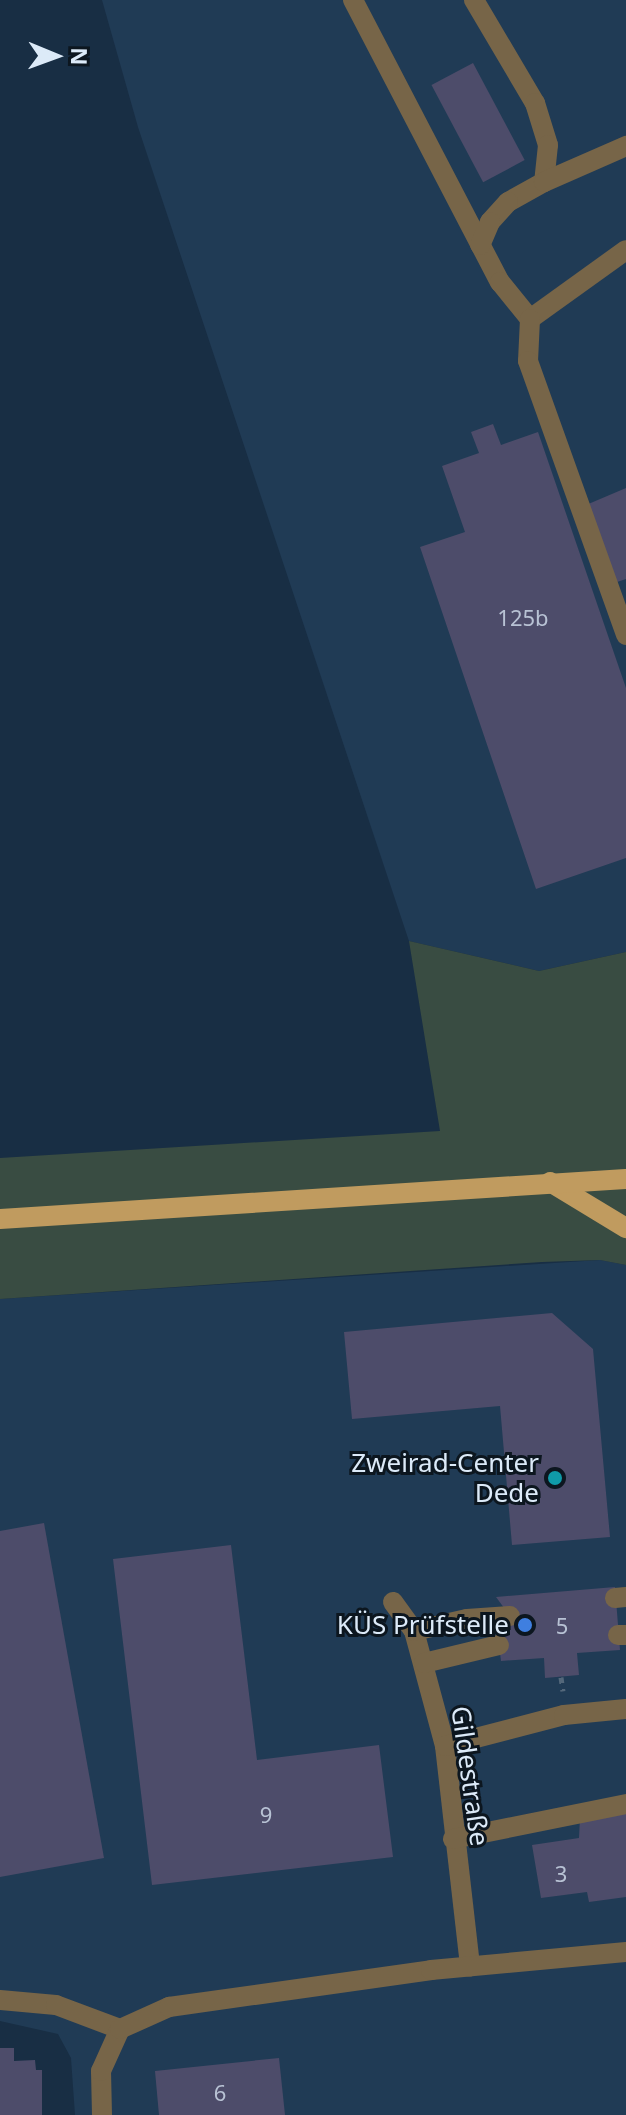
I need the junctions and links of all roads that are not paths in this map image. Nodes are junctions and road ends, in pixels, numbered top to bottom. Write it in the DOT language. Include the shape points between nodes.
graph roads {
  1 [pos="353,0"];
  2 [pos="474,0"];
  3 [pos="626,146"];
  4 [pos="544,182"];
  5 [pos="480,245"];
  6 [pos="626,250"];
  7 [pos="530,319"];
  8 [pos="626,635"];
  9 [pos="626,1179"];
  10 [pos="550,1182"];
  11 [pos="0,1219"];
  12 [pos="626,1228"];
  13 [pos="393,1602"];
  14 [pos="510,1616"];
  15 [pos="414,1631"];
  16 [pos="499,1645"];
  17 [pos="424,1663"];
  18 [pos="626,1709"];
  19 [pos="445,1746"];
  20 [pos="626,1804"];
  21 [pos="453,1839"];
  22 [pos="626,1952"];
  23 [pos="470,1967"];
  24 [pos="0,2000"];
  25 [pos="120,2029"];
  26 [pos="102,2115"];
  1 -- 5 [label="street"];
  2 -- 4 [label="street" via="535,103 548,145"];
  3 -- 4 [label="street"];
  4 -- 5 [label="street" via="508,202 490,222"];
  5 -- 7 [label="street" via="500,282"];
  6 -- 7 [label="street"];
  7 -- 8 [label="street" via="528,361"];
  9 -- 10 [label="main road"];
  10 -- 11 [label="main road"];
  10 -- 12 [label="main road"];
  13 -- 15 [label="street, Gildestraße"];
  14 -- 15 [label="street"];
  15 -- 17 [label="street, Gildestraße"];
  16 -- 17 [label="street"];
  17 -- 19 [label="street, Gildestraße"];
  18 -- 19 [label="street" via="564,1715"];
  19 -- 21 [label="street, Gildestraße"];
  20 -- 21 [label="street"];
  21 -- 23 [label="street, Gildestraße"];
  22 -- 23 [label="street"];
  23 -- 25 [label="street" via="169,2007"];
  24 -- 25 [label="street" via="56,2005"];
  25 -- 26 [label="street" via="101,2071"];
}
